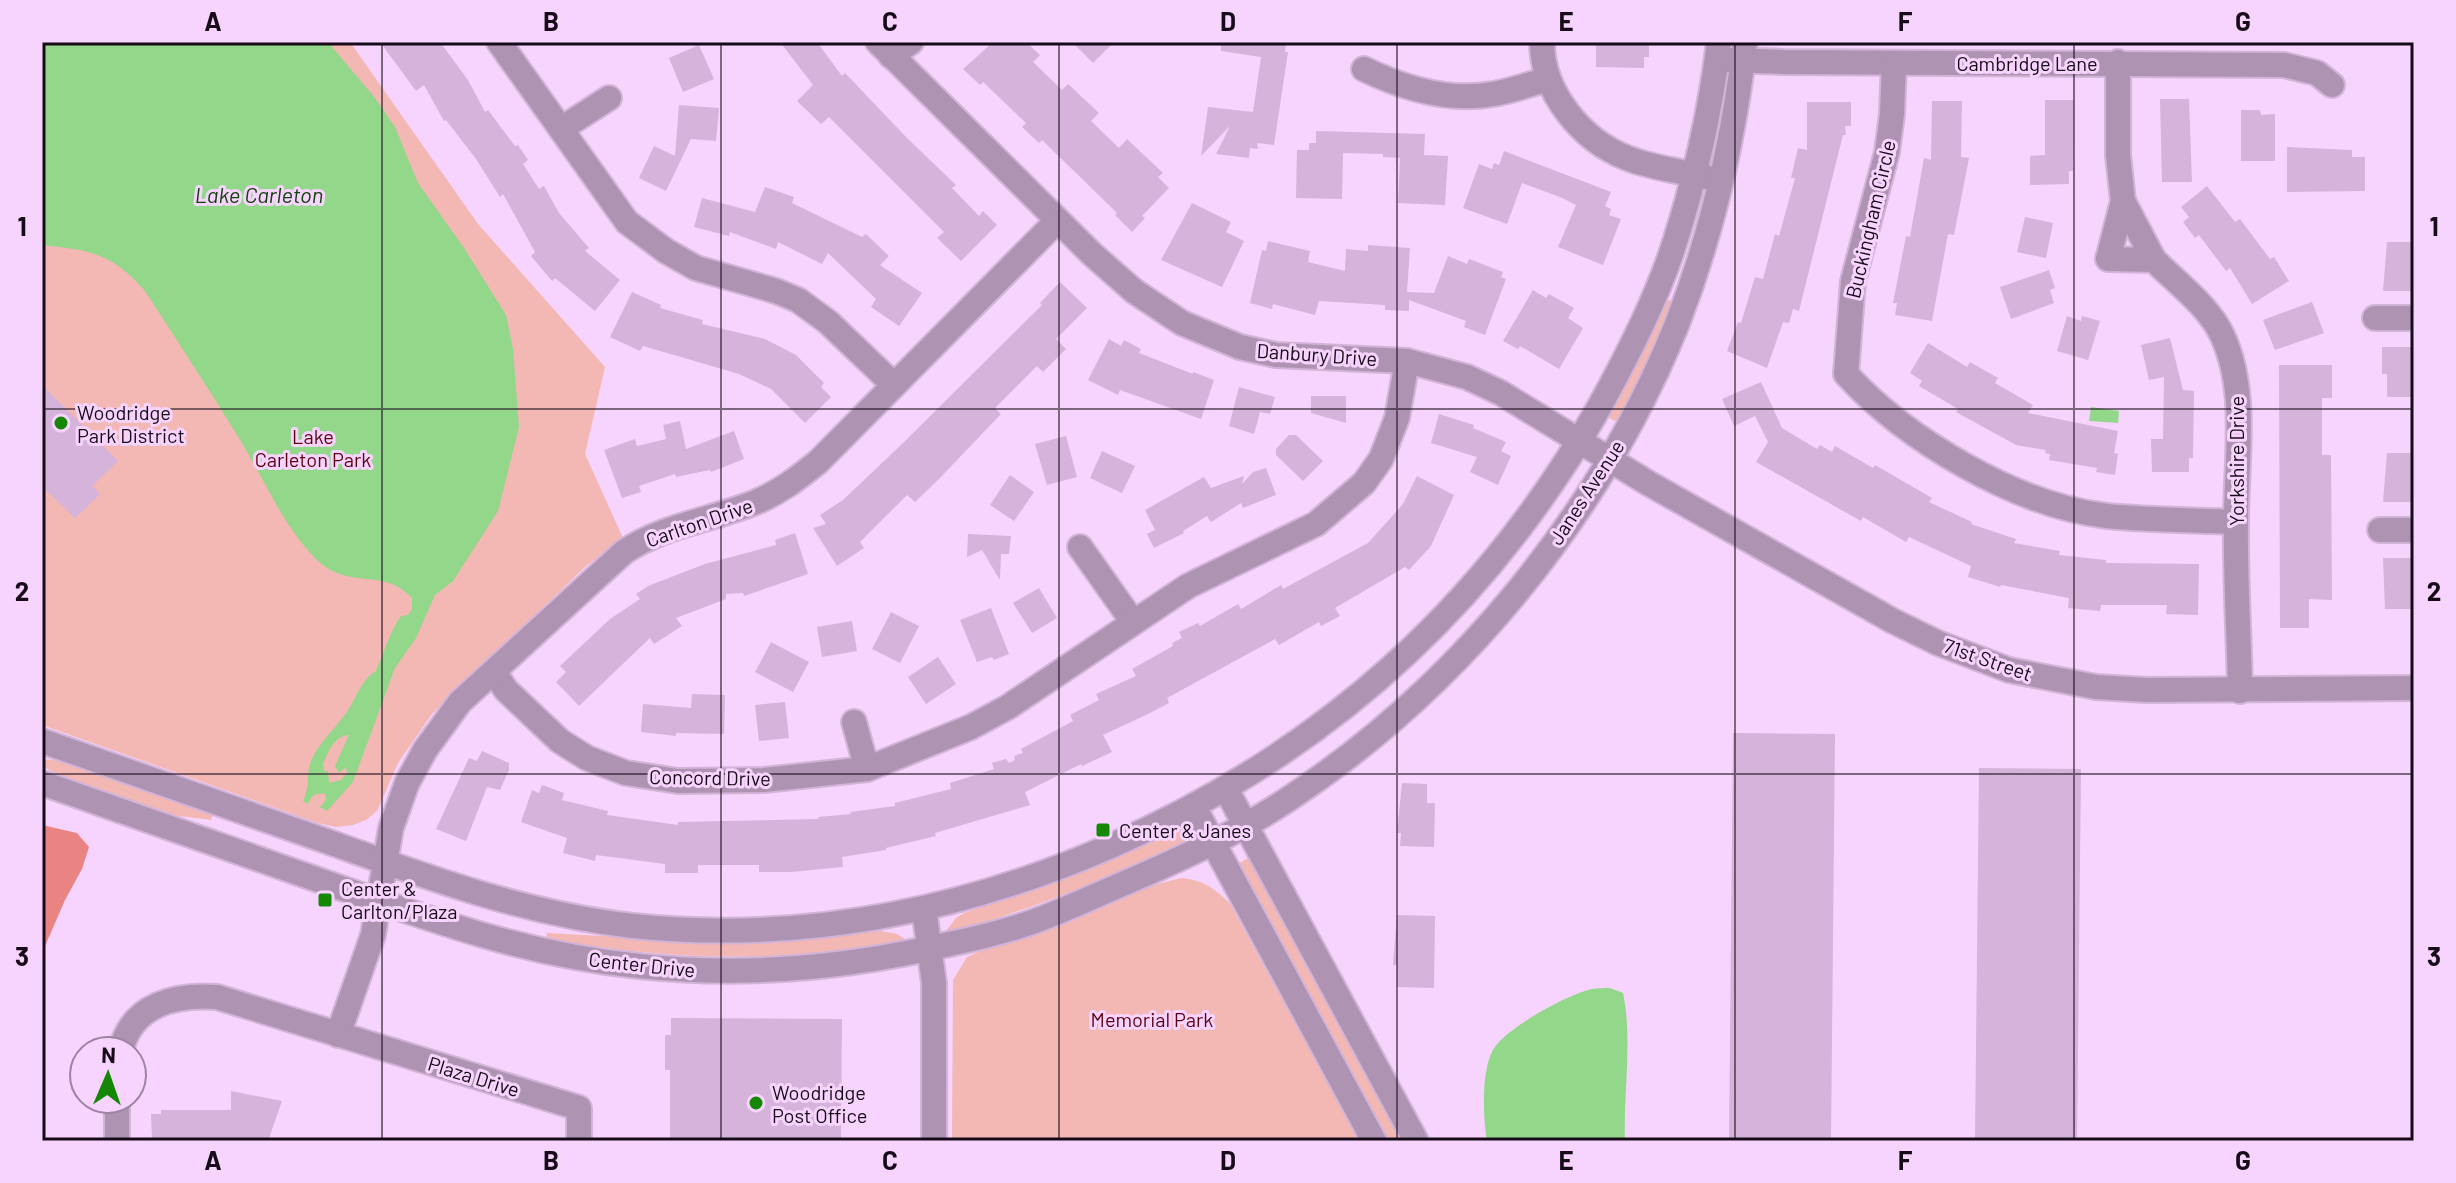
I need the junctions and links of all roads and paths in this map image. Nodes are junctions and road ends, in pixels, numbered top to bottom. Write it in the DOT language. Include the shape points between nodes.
graph roads {
  1 [pos="499,42"];
  2 [pos="1542,42"];
  3 [pos="894,47"];
  4 [pos="1718,50"];
  5 [pos="1744,51"];
  6 [pos="2118,62"];
  7 [pos="1894,63"];
  8 [pos="1364,69"];
  9 [pos="1548,79"];
  10 [pos="2332,85"];
  11 [pos="609,98"];
  12 [pos="561,129"];
  13 [pos="1693,174"];
  14 [pos="1720,180"];
  15 [pos="2123,201"];
  16 [pos="1057,221"];
  17 [pos="2154,260"];
  18 [pos="2375,318"];
  19 [pos="2414,318"];
  20 [pos="1407,361"];
  21 [pos="894,385"];
  22 [pos="1580,440"];
  23 [pos="1609,457"];
  24 [pos="2236,522"];
  25 [pos="2380,530"];
  26 [pos="2414,530"];
  27 [pos="1080,547"];
  28 [pos="1133,622"];
  29 [pos="494,672"];
  30 [pos="2414,688"];
  31 [pos="2240,691"];
  32 [pos="854,722"];
  33 [pos="42,741"];
  34 [pos="867,769"];
  35 [pos="42,783"];
  36 [pos="1226,789"];
  37 [pos="1194,807"];
  38 [pos="1244,825"];
  39 [pos="1212,843"];
  40 [pos="386,863"];
  41 [pos="380,902"];
  42 [pos="924,909"];
  43 [pos="931,948"];
  44 [pos="129,1035"];
  45 [pos="338,1035"];
  46 [pos="117,1115"];
  47 [pos="117,1141"];
  48 [pos="579,1141"];
  49 [pos="934,1141"];
  50 [pos="1374,1141"];
  51 [pos="1416,1141"];
  1 -- 12 [label="street"];
  2 -- 9 [label="street"];
  3 -- 16 [label="street, Danbury Drive"];
  4 -- 5 [label="street, Cambridge Lane"];
  4 -- 13 [label="street, Janes Avenue"];
  5 -- 7 [label="street, Cambridge Lane"];
  5 -- 14 [label="street, Janes Avenue"];
  6 -- 7 [label="street, Cambridge Lane"];
  6 -- 10 [label="street, Cambridge Lane" via="2284,65 2317,73"];
  6 -- 15 [label="street, Yorkshire Drive"];
  7 -- 24 [label="street, Buckingham Circle" via="1887,152 1853,281 1838,379 1985,477 2060,505 2104,515"];
  8 -- 9 [label="street" via="1391,82 1458,96 1490,95"];
  9 -- 13 [label="street" via="1596,141 1626,158"];
  11 -- 12 [label="street"];
  12 -- 21 [label="street" via="627,222 696,268 798,300"];
  13 -- 14 [label="street"];
  13 -- 22 [label="street, Janes Avenue" via="1651,305"];
  14 -- 23 [label="street, Janes Avenue" via="1677,323"];
  15 -- 17 [label="street, Yorkshire Drive"];
  15 -- 17 [label="street, Yorkshire Drive" via="2108,259"];
  16 -- 20 [label="street, Danbury Drive" via="1134,291 1219,340 1276,355"];
  16 -- 21 [label="street, Carlton Drive"];
  17 -- 24 [label="street, Yorkshire Drive" via="2209,315 2230,354 2238,415"];
  18 -- 19 [label="street"];
  20 -- 22 [label="street, Danbury Drive" via="1467,377"];
  20 -- 28 [label="street, Concord Drive" via="1390,439 1364,483 1316,524 1188,586"];
  21 -- 29 [label="street, Carlton Drive" via="783,490 665,530 624,552"];
  22 -- 23 [label="street, Danbury Drive"];
  22 -- 36 [label="street, Janes Avenue" via="1508,545 1431,631 1342,711"];
  23 -- 31 [label="street, 71st Street" via="1893,621 1977,659 2096,687"];
  23 -- 38 [label="street, Janes Avenue" via="1546,555 1458,660 1407,710 1346,758"];
  24 -- 31 [label="street, Yorkshire Drive"];
  25 -- 26 [label="street"];
  27 -- 28 [label="street"];
  28 -- 34 [label="street, Concord Drive" via="1008,707"];
  29 -- 34 [label="street, Concord Drive" via="560,741 626,773 678,781 764,780"];
  29 -- 40 [label="street, Carlton Drive" via="460,702 425,750 391,828"];
  30 -- 31 [label="street, 71st Street"];
  32 -- 34 [label="street"];
  33 -- 40 [label="street, Center Drive"];
  35 -- 41 [label="street, Center Drive"];
  36 -- 37 [label="street, Janes Avenue"];
  36 -- 38 [label="street"];
  37 -- 39 [label="street"];
  37 -- 42 [label="street, Center Drive" via="1043,874"];
  38 -- 39 [label="street, Center Drive"];
  38 -- 51 [label="street"];
  39 -- 43 [label="street, Center Drive" via="1031,923"];
  39 -- 50 [label="street"];
  40 -- 41 [label="street, Carlton Drive"];
  40 -- 42 [label="street, Center Drive" via="533,908 646,927 794,928"];
  41 -- 43 [label="street, Center Drive" via="512,945 644,967 788,969"];
  41 -- 45 [label="street"];
  42 -- 43 [label="street"];
  43 -- 49 [label="street"];
  44 -- 45 [label="street, Plaza Drive" via="141,1017 177,997 217,997"];
  45 -- 48 [label="street, Plaza Drive" via="579,1108"];
  46 -- 47 [label="street"];
}
